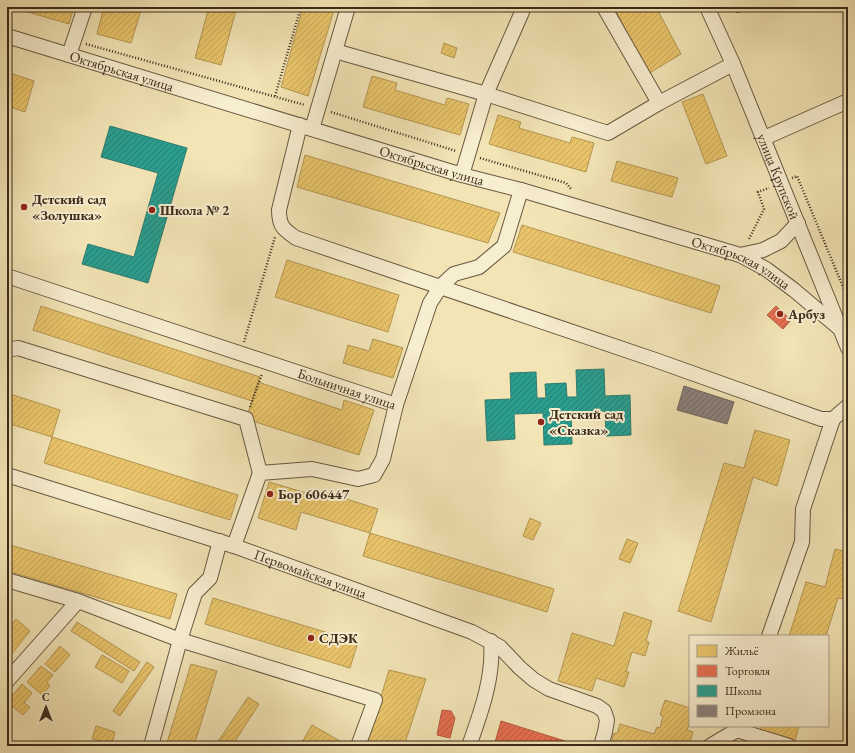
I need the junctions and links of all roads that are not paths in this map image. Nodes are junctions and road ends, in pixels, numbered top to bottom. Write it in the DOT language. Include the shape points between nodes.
graph roads {
  1 [pos="85,7"];
  2 [pos="348,7"];
  3 [pos="520,7"];
  4 [pos="604,7"];
  5 [pos="707,7"];
  6 [pos="7,36"];
  7 [pos="335,51"];
  8 [pos="69,55"];
  9 [pos="733,64"];
  10 [pos="486,94"];
  11 [pos="848,101"];
  12 [pos="659,103"];
  13 [pos="306,127"];
  14 [pos="764,138"];
  15 [pos="462,175"];
  16 [pos="521,190"];
  17 [pos="798,223"];
  18 [pos="740,255"];
  19 [pos="7,276"];
  20 [pos="441,286"];
  21 [pos="839,328"];
  22 [pos="848,348"];
  23 [pos="7,350"];
  24 [pos="396,404"];
  25 [pos="848,406"];
  26 [pos="832,418"];
  27 [pos="260,473"];
  28 [pos="7,475"];
  29 [pos="220,541"];
  30 [pos="234,546"];
  31 [pos="7,580"];
  32 [pos="78,602"];
  33 [pos="769,635"];
  34 [pos="180,640"];
  35 [pos="490,641"];
  36 [pos="7,681"];
  37 [pos="737,728"];
  38 [pos="152,746"];
  39 [pos="358,746"];
  40 [pos="469,746"];
  41 [pos="601,746"];
  42 [pos="710,746"];
  43 [pos="789,746"];
  1 -- 8 [label="street"];
  2 -- 7 [label="street"];
  3 -- 10 [label="street" via="522,12"];
  4 -- 12 [label="street"];
  5 -- 9 [label="street, улица Крупской"];
  6 -- 8 [label="street, Октябрьская улица"];
  7 -- 10 [label="street"];
  7 -- 13 [label="street"];
  8 -- 13 [label="street, Октябрьская улица"];
  9 -- 12 [label="street"];
  9 -- 14 [label="street, улица Крупской"];
  10 -- 12 [label="street" via="608,133"];
  10 -- 15 [label="street"];
  11 -- 14 [label="street"];
  13 -- 15 [label="street, Октябрьская улица"];
  13 -- 20 [label="street" via="279,210 279,221 285,231 296,238"];
  14 -- 17 [label="street, улица Крупской"];
  15 -- 16 [label="street, Октябрьская улица"];
  16 -- 18 [label="street, Октябрьская улица"];
  16 -- 20 [label="street, Больничная улица" via="504,246 478,267 454,274"];
  17 -- 18 [label="street" via="781,241 763,250"];
  17 -- 21 [label="street, улица Крупской"];
  18 -- 21 [label="street, Октябрьская улица" via="766,269"];
  19 -- 24 [label="street, Больничная улица"];
  20 -- 24 [label="street, Больничная улица" via="430,303"];
  20 -- 26 [label="street" via="821,419"];
  21 -- 22 [label="street, улица Крупской"];
  23 -- 27 [label="street" via="18,348 246,418"];
  24 -- 27 [label="street" via="383,459 374,475 358,479 312,469"];
  25 -- 26 [label="street"];
  26 -- 33 [label="street" via="803,509 802,542"];
  27 -- 30 [label="street"];
  28 -- 29 [label="street, Первомайская улица"];
  29 -- 30 [label="street, Первомайская улица"];
  29 -- 34 [label="street" via="210,578 195,593"];
  30 -- 35 [label="street, Первомайская улица" via="472,632"];
  31 -- 32 [label="street"];
  32 -- 34 [label="street"];
  32 -- 36 [label="street"];
  34 -- 38 [label="street"];
  34 -- 39 [label="street" via="375,700"];
  35 -- 40 [label="street" via="490,677"];
  35 -- 41 [label="street, Первомайская улица" via="500,647 534,680 604,711 607,720"];
  37 -- 42 [label="street"];
  37 -- 43 [label="street"];
}
